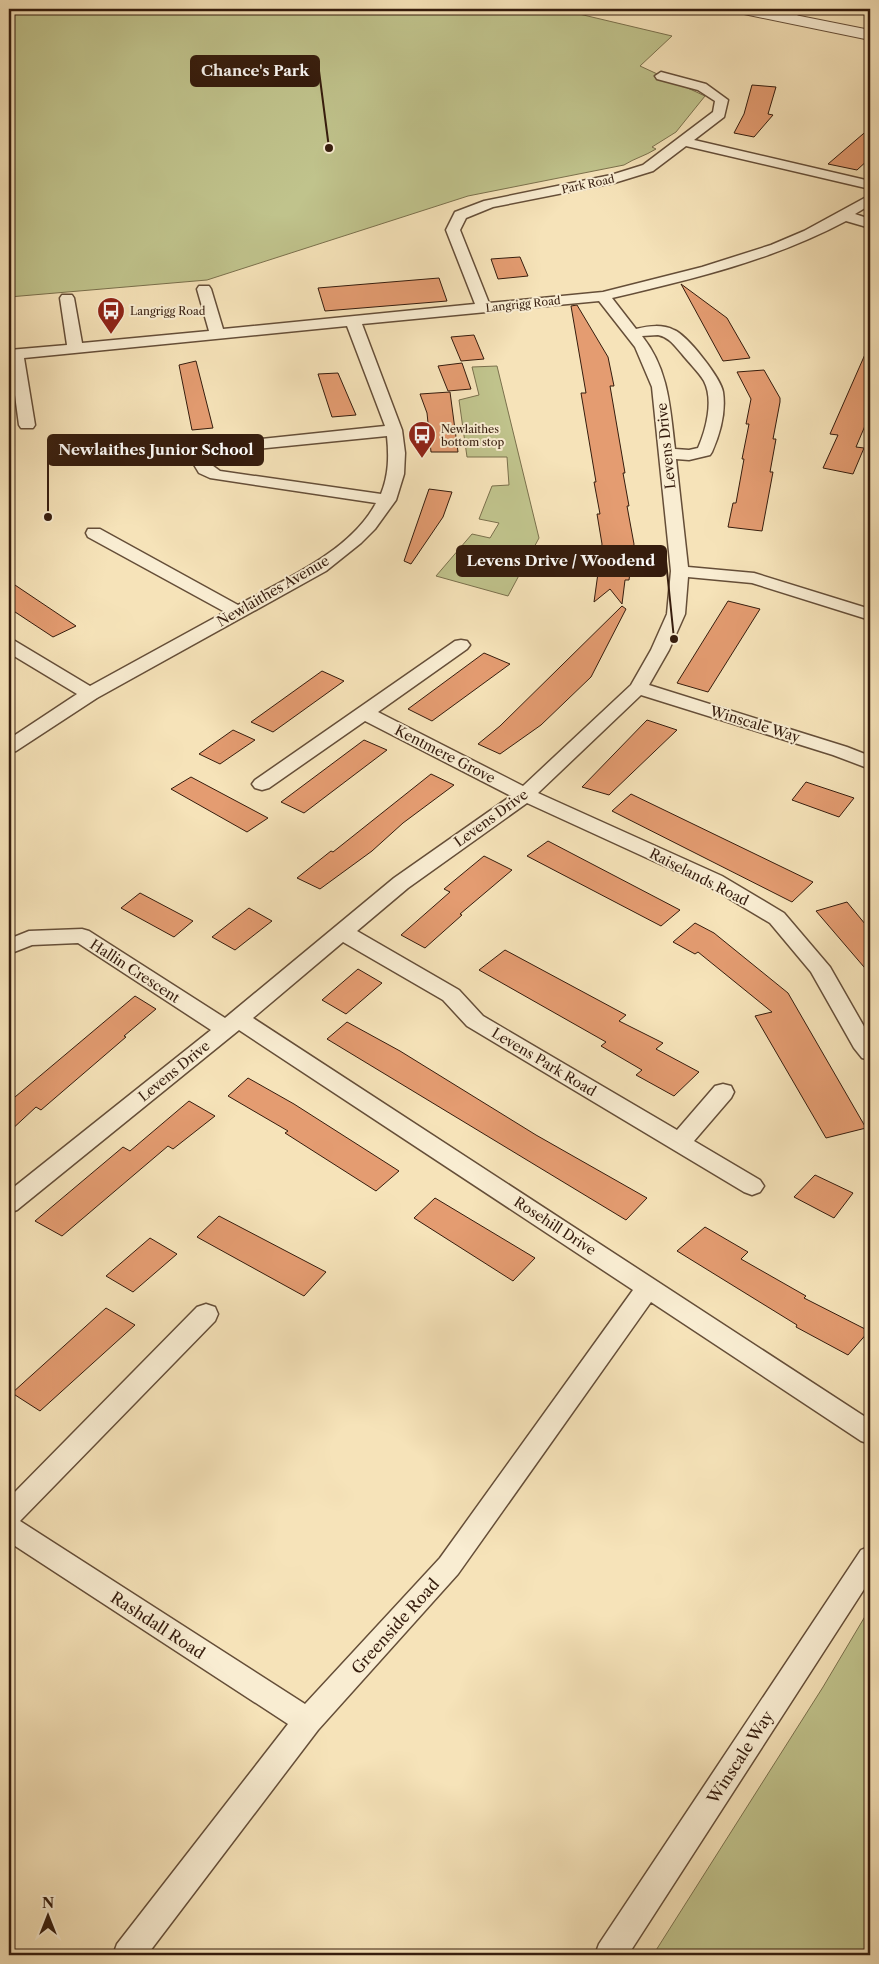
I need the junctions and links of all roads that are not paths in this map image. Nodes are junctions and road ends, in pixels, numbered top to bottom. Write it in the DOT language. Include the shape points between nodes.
graph roads {
  1 [pos="744,9"];
  2 [pos="793,13"];
  3 [pos="870,35"];
  4 [pos="661,76"];
  5 [pos="683,141"];
  6 [pos="870,185"];
  7 [pos="870,199"];
  8 [pos="846,216"];
  9 [pos="870,224"];
  10 [pos="204,289"];
  11 [pos="603,296"];
  12 [pos="67,298"];
  13 [pos="484,308"];
  14 [pos="353,321"];
  15 [pos="217,334"];
  16 [pos="632,334"];
  17 [pos="75,349"];
  18 [pos="12,355"];
  19 [pos="27,425"];
  20 [pos="394,430"];
  21 [pos="667,453"];
  22 [pos="388,500"];
  23 [pos="94,532"];
  24 [pos="680,571"];
  25 [pos="237,612"];
  26 [pos="870,614"];
  27 [pos="461,644"];
  28 [pos="9,645"];
  29 [pos="638,688"];
  30 [pos="90,694"];
  31 [pos="365,713"];
  32 [pos="9,747"];
  33 [pos="870,763"];
  34 [pos="262,784"];
  35 [pos="525,795"];
  36 [pos="342,932"];
  37 [pos="9,946"];
  38 [pos="233,1024"];
  39 [pos="870,1052"];
  40 [pos="723,1092"];
  41 [pos="680,1142"];
  42 [pos="752,1186"];
  43 [pos="9,1204"];
  44 [pos="648,1287"];
  45 [pos="206,1314"];
  46 [pos="870,1433"];
  47 [pos="9,1515"];
  48 [pos="9,1528"];
  49 [pos="870,1558"];
  50 [pos="308,1721"];
  51 [pos="128,1955"];
  52 [pos="610,1955"];
  1 -- 2 [label="street"];
  2 -- 3 [label="street"];
  4 -- 5 [label="street, Park Road" via="702,87 722,100 719,114"];
  5 -- 6 [label="street"];
  5 -- 13 [label="street, Park Road" via="648,168 614,179 490,204 460,215 453,230"];
  7 -- 8 [label="street, Langrigg Road"];
  8 -- 9 [label="street"];
  8 -- 11 [label="street, Langrigg Road" via="766,251 693,274"];
  10 -- 15 [label="street"];
  11 -- 13 [label="street, Langrigg Road"];
  11 -- 16 [label="street, Levens Drive"];
  12 -- 17 [label="street"];
  13 -- 14 [label="street, Langrigg Road"];
  14 -- 15 [label="street, Langrigg Road"];
  14 -- 20 [label="street, Newlaithes Avenue"];
  15 -- 17 [label="street, Langrigg Road"];
  16 -- 21 [label="street, Levens Drive" via="642,346 660,387"];
  16 -- 21 [label="street" via="669,332 713,382 716,404 704,452 689,455"];
  17 -- 18 [label="street, Langrigg Road"];
  18 -- 19 [label="street"];
  20 -- 22 [label="street, Newlaithes Avenue" via="399,464"];
  20 -- 22 [label="street" via="214,449 206,453 201,463 203,468 216,475"];
  21 -- 24 [label="street, Levens Drive"];
  22 -- 25 [label="street, Newlaithes Avenue" via="365,530 320,567"];
  23 -- 25 [label="street"];
  24 -- 26 [label="street" via="754,578"];
  24 -- 29 [label="street, Levens Drive" via="676,614"];
  25 -- 30 [label="street, Newlaithes Avenue"];
  27 -- 31 [label="street"];
  28 -- 30 [label="street"];
  29 -- 33 [label="street, Winscale Way"];
  29 -- 35 [label="street, Levens Drive"];
  30 -- 32 [label="street, Newlaithes Avenue"];
  31 -- 34 [label="street"];
  31 -- 35 [label="street, Kentmere Grove"];
  35 -- 36 [label="street, Levens Drive" via="401,883"];
  35 -- 39 [label="street, Raiselands Road" via="715,882 777,918 819,967"];
  36 -- 38 [label="street, Levens Drive"];
  36 -- 41 [label="street, Levens Park Road" via="451,996 475,1021"];
  37 -- 38 [label="street, Hallin Crescent" via="29,938 82,936"];
  38 -- 43 [label="street, Levens Drive"];
  38 -- 44 [label="street, Rosehill Drive"];
  40 -- 41 [label="street"];
  41 -- 42 [label="street, Levens Park Road"];
  44 -- 46 [label="street, Rosehill Drive"];
  44 -- 50 [label="street, Greenside Road" via="449,1566"];
  45 -- 47 [label="street"];
  48 -- 50 [label="street, Rashdall Road"];
  49 -- 52 [label="street, Winscale Way"];
  50 -- 51 [label="street, Greenside Road"];
}
